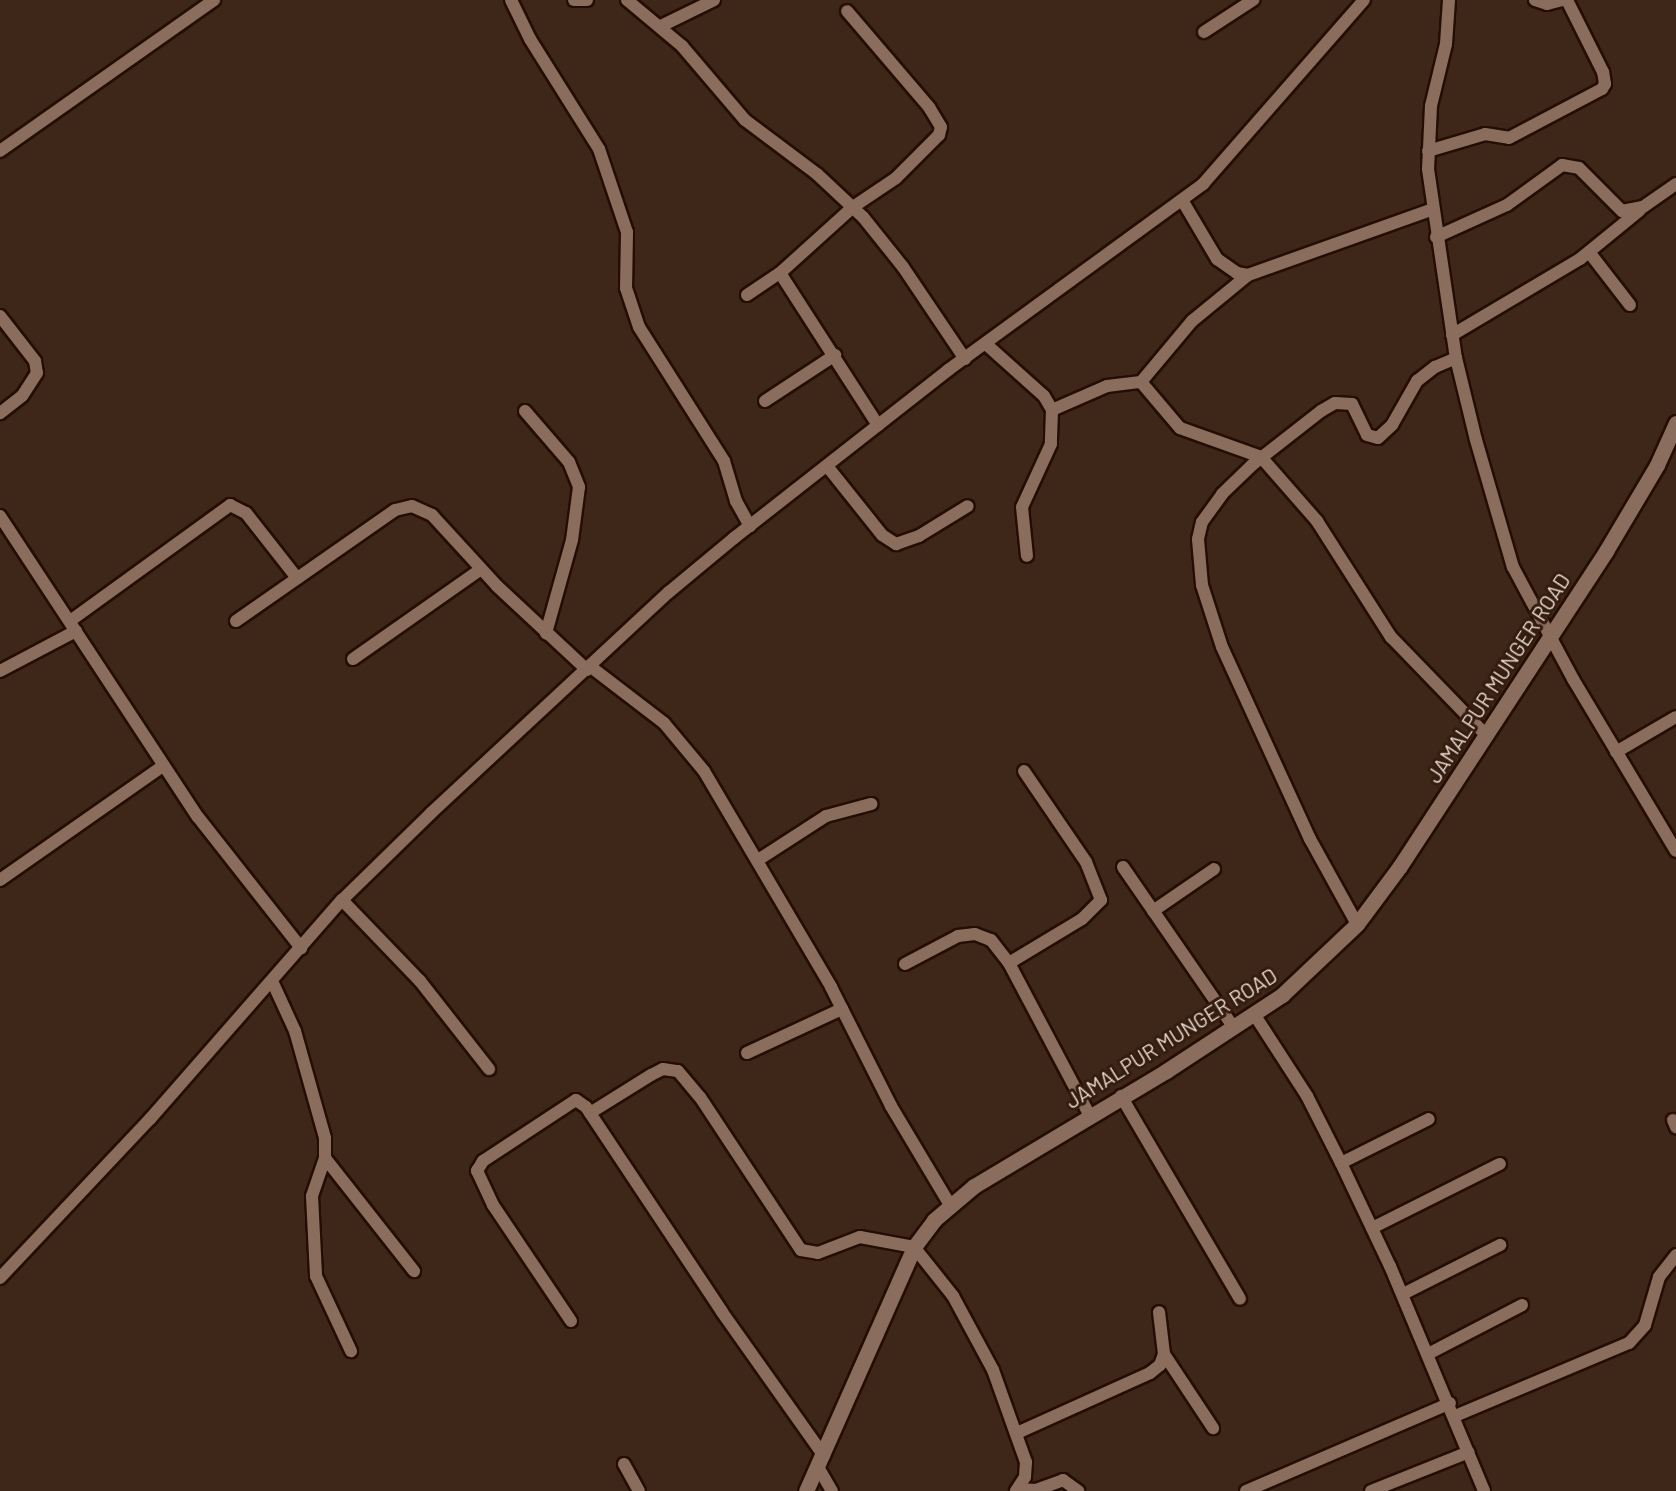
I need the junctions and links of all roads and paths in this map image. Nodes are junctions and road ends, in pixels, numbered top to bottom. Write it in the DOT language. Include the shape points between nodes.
graph roads {
  1 [pos="214,0"];
  2 [pos="511,0"];
  3 [pos="574,0"];
  4 [pos="587,0"];
  5 [pos="627,0"];
  6 [pos="714,0"];
  7 [pos="1253,0"];
  8 [pos="1364,0"];
  9 [pos="1449,0"];
  10 [pos="1535,0"];
  11 [pos="1562,0"];
  12 [pos="1567,0"];
  13 [pos="847,11"];
  14 [pos="661,26"];
  15 [pos="1204,32"];
  16 [pos="0,151"];
  17 [pos="1428,151"];
  18 [pos="1676,183"];
  19 [pos="1182,200"];
  20 [pos="853,207"];
  21 [pos="1643,207"];
  22 [pos="1433,209"];
  23 [pos="1436,237"];
  24 [pos="1589,252"];
  25 [pos="780,273"];
  26 [pos="1248,275"];
  27 [pos="747,295"];
  28 [pos="1630,305"];
  29 [pos="0,316"];
  30 [pos="1452,335"];
  31 [pos="987,345"];
  32 [pos="835,355"];
  33 [pos="1456,358"];
  34 [pos="965,359"];
  35 [pos="1141,382"];
  36 [pos="765,401"];
  37 [pos="1052,410"];
  38 [pos="525,411"];
  39 [pos="0,413"];
  40 [pos="878,425"];
  41 [pos="1675,431"];
  42 [pos="1261,458"];
  43 [pos="827,466"];
  44 [pos="968,506"];
  45 [pos="0,516"];
  46 [pos="750,526"];
  47 [pos="1027,556"];
  48 [pos="481,569"];
  49 [pos="297,578"];
  50 [pos="236,621"];
  51 [pos="73,626"];
  52 [pos="546,633"];
  53 [pos="1551,637"];
  54 [pos="353,659"];
  55 [pos="589,668"];
  56 [pos="0,670"];
  57 [pos="1676,717"];
  58 [pos="1486,735"];
  59 [pos="1616,752"];
  60 [pos="163,765"];
  61 [pos="1024,771"];
  62 [pos="871,804"];
  63 [pos="1672,837"];
  64 [pos="1676,851"];
  65 [pos="758,860"];
  66 [pos="1123,867"];
  67 [pos="1214,868"];
  68 [pos="0,880"];
  69 [pos="342,900"];
  70 [pos="1153,911"];
  71 [pos="1357,924"];
  72 [pos="301,948"];
  73 [pos="1010,963"];
  74 [pos="905,964"];
  75 [pos="272,981"];
  76 [pos="842,1009"];
  77 [pos="1254,1014"];
  78 [pos="1234,1028"];
  79 [pos="747,1053"];
  80 [pos="489,1069"];
  81 [pos="1121,1096"];
  82 [pos="590,1113"];
  83 [pos="1090,1116"];
  84 [pos="1429,1119"];
  85 [pos="325,1158"];
  86 [pos="1341,1163"];
  87 [pos="1500,1164"];
  88 [pos="950,1205"];
  89 [pos="1372,1228"];
  90 [pos="1500,1245"];
  91 [pos="914,1247"];
  92 [pos="1676,1255"];
  93 [pos="414,1271"];
  94 [pos="0,1278"];
  95 [pos="1402,1294"];
  96 [pos="1240,1299"];
  97 [pos="1522,1305"];
  98 [pos="1159,1312"];
  99 [pos="571,1321"];
  100 [pos="351,1351"];
  101 [pos="1164,1354"];
  102 [pos="1428,1354"];
  103 [pos="1450,1403"];
  104 [pos="1455,1416"];
  105 [pos="1213,1428"];
  106 [pos="1017,1433"];
  107 [pos="1469,1452"];
  108 [pos="821,1461"];
  109 [pos="624,1464"];
  110 [pos="1017,1490"];
  111 [pos="639,1491"];
  112 [pos="806,1491"];
  113 [pos="832,1491"];
  114 [pos="1078,1491"];
  115 [pos="1246,1491"];
  116 [pos="1371,1491"];
  117 [pos="1484,1491"];
  1 -- 16 [label="street"];
  2 -- 46 [label="street" via="530,39 599,149 627,232 627,288 639,327 724,461 736,501"];
  3 -- 4 [label="street"];
  5 -- 14 [label="street"];
  6 -- 14 [label="street"];
  7 -- 15 [label="street"];
  8 -- 19 [label="street" via="1214,174"];
  9 -- 17 [label="street" via="1446,44 1431,106"];
  10 -- 11 [label="street" via="1547,4"];
  12 -- 17 [label="street" via="1604,72 1602,89 1509,138 1485,134"];
  13 -- 20 [label="street" via="912,84 941,127 936,142 924,154"];
  14 -- 20 [label="street" via="745,120"];
  17 -- 22 [label="street"];
  18 -- 21 [label="street"];
  19 -- 26 [label="street" via="1217,259 1237,273"];
  19 -- 31 [label="street" via="1152,218"];
  20 -- 25 [label="street"];
  20 -- 34 [label="street" via="903,267"];
  21 -- 23 [label="street" via="1622,211 1579,168 1562,165 1507,205"];
  21 -- 24 [label="street"];
  22 -- 23 [label="street"];
  22 -- 26 [label="street"];
  23 -- 30 [label="street"];
  24 -- 28 [label="street"];
  24 -- 30 [label="street"];
  25 -- 27 [label="street"];
  25 -- 32 [label="street"];
  26 -- 35 [label="street" via="1192,321"];
  29 -- 39 [label="street" via="35,361 37,373 22,396"];
  30 -- 33 [label="street"];
  31 -- 34 [label="street"];
  31 -- 37 [label="street" via="1044,396"];
  32 -- 36 [label="street"];
  32 -- 40 [label="street"];
  33 -- 42 [label="street" via="1418,381 1392,425 1378,438 1367,435 1358,410 1344,401 1321,411"];
  33 -- 53 [label="street" via="1513,567"];
  34 -- 40 [label="street"];
  35 -- 37 [label="street" via="1107,386"];
  35 -- 42 [label="street" via="1180,428"];
  37 -- 47 [label="street" via="1051,444 1022,507"];
  38 -- 52 [label="street" via="569,462 579,487 569,551"];
  40 -- 43 [label="street"];
  41 -- 53 [label="street, JAMALPUR MUNGER ROAD"];
  42 -- 58 [label="street" via="1317,521 1391,637"];
  42 -- 71 [label="street" via="1209,508 1202,522 1197,555 1202,585 1238,683 1310,839"];
  43 -- 44 [label="street" via="882,535 896,544 906,543"];
  43 -- 46 [label="street"];
  45 -- 51 [label="street"];
  46 -- 55 [label="street" via="669,592"];
  48 -- 49 [label="street" via="432,515 403,506"];
  48 -- 52 [label="street"];
  48 -- 54 [label="street"];
  49 -- 50 [label="street"];
  49 -- 51 [label="street" via="246,513 230,505"];
  51 -- 56 [label="street"];
  51 -- 60 [label="street"];
  52 -- 55 [label="street"];
  53 -- 58 [label="street, JAMALPUR MUNGER ROAD"];
  53 -- 59 [label="street"];
  55 -- 65 [label="street" via="664,723 685,747"];
  55 -- 69 [label="street"];
  57 -- 59 [label="street"];
  58 -- 71 [label="street, JAMALPUR MUNGER ROAD"];
  59 -- 63 [label="street"];
  60 -- 68 [label="street"];
  60 -- 72 [label="street" via="198,818"];
  61 -- 73 [label="street" via="1086,862 1101,900 1082,919"];
  62 -- 65 [label="street" via="826,816"];
  63 -- 64 [label="street"];
  65 -- 76 [label="street"];
  66 -- 70 [label="street"];
  67 -- 70 [label="street"];
  69 -- 72 [label="street"];
  69 -- 80 [label="street" via="420,981"];
  70 -- 78 [label="street"];
  71 -- 77 [label="street, JAMALPUR MUNGER ROAD" via="1305,975"];
  72 -- 75 [label="street"];
  73 -- 74 [label="street" via="990,940 975,934 937,945"];
  73 -- 83 [label="street"];
  75 -- 85 [label="street" via="295,1031 325,1138"];
  75 -- 94 [label="street" via="150,1119"];
  76 -- 79 [label="street"];
  76 -- 88 [label="street" via="891,1106"];
  77 -- 78 [label="street, JAMALPUR MUNGER ROAD"];
  77 -- 86 [label="street" via="1307,1096"];
  78 -- 81 [label="street, JAMALPUR MUNGER ROAD"];
  81 -- 83 [label="street, JAMALPUR MUNGER ROAD"];
  81 -- 96 [label="street"];
  82 -- 91 [label="street" via="651,1074 663,1069 678,1071 700,1097 801,1250 818,1254 860,1237"];
  82 -- 99 [label="street" via="582,1102 570,1103 483,1161 477,1170 492,1205"];
  82 -- 108 [label="street"];
  83 -- 88 [label="street, JAMALPUR MUNGER ROAD"];
  84 -- 86 [label="street"];
  85 -- 93 [label="street"];
  85 -- 100 [label="street" via="312,1196 316,1276"];
  86 -- 89 [label="street"];
  87 -- 89 [label="street"];
  88 -- 91 [label="street, JAMALPUR MUNGER ROAD"];
  89 -- 95 [label="street"];
  90 -- 95 [label="street"];
  91 -- 106 [label="street" via="953,1296 970,1325 993,1370"];
  91 -- 108 [label="street, JAMALPUR MUNGER ROAD"];
  92 -- 104 [label="street" via="1659,1277 1645,1325 1629,1343"];
  95 -- 102 [label="street"];
  97 -- 102 [label="street"];
  98 -- 101 [label="street"];
  101 -- 105 [label="street"];
  101 -- 106 [label="street" via="1160,1365 1150,1374"];
  102 -- 103 [label="street"];
  103 -- 104 [label="street"];
  103 -- 115 [label="street"];
  104 -- 107 [label="street"];
  106 -- 110 [label="street" via="1026,1462"];
  107 -- 116 [label="street"];
  107 -- 117 [label="street"];
  108 -- 112 [label="street, JAMALPUR MUNGER ROAD"];
  108 -- 113 [label="street"];
  109 -- 111 [label="street"];
  110 -- 114 [label="street" via="1036,1490 1063,1480"];
}
